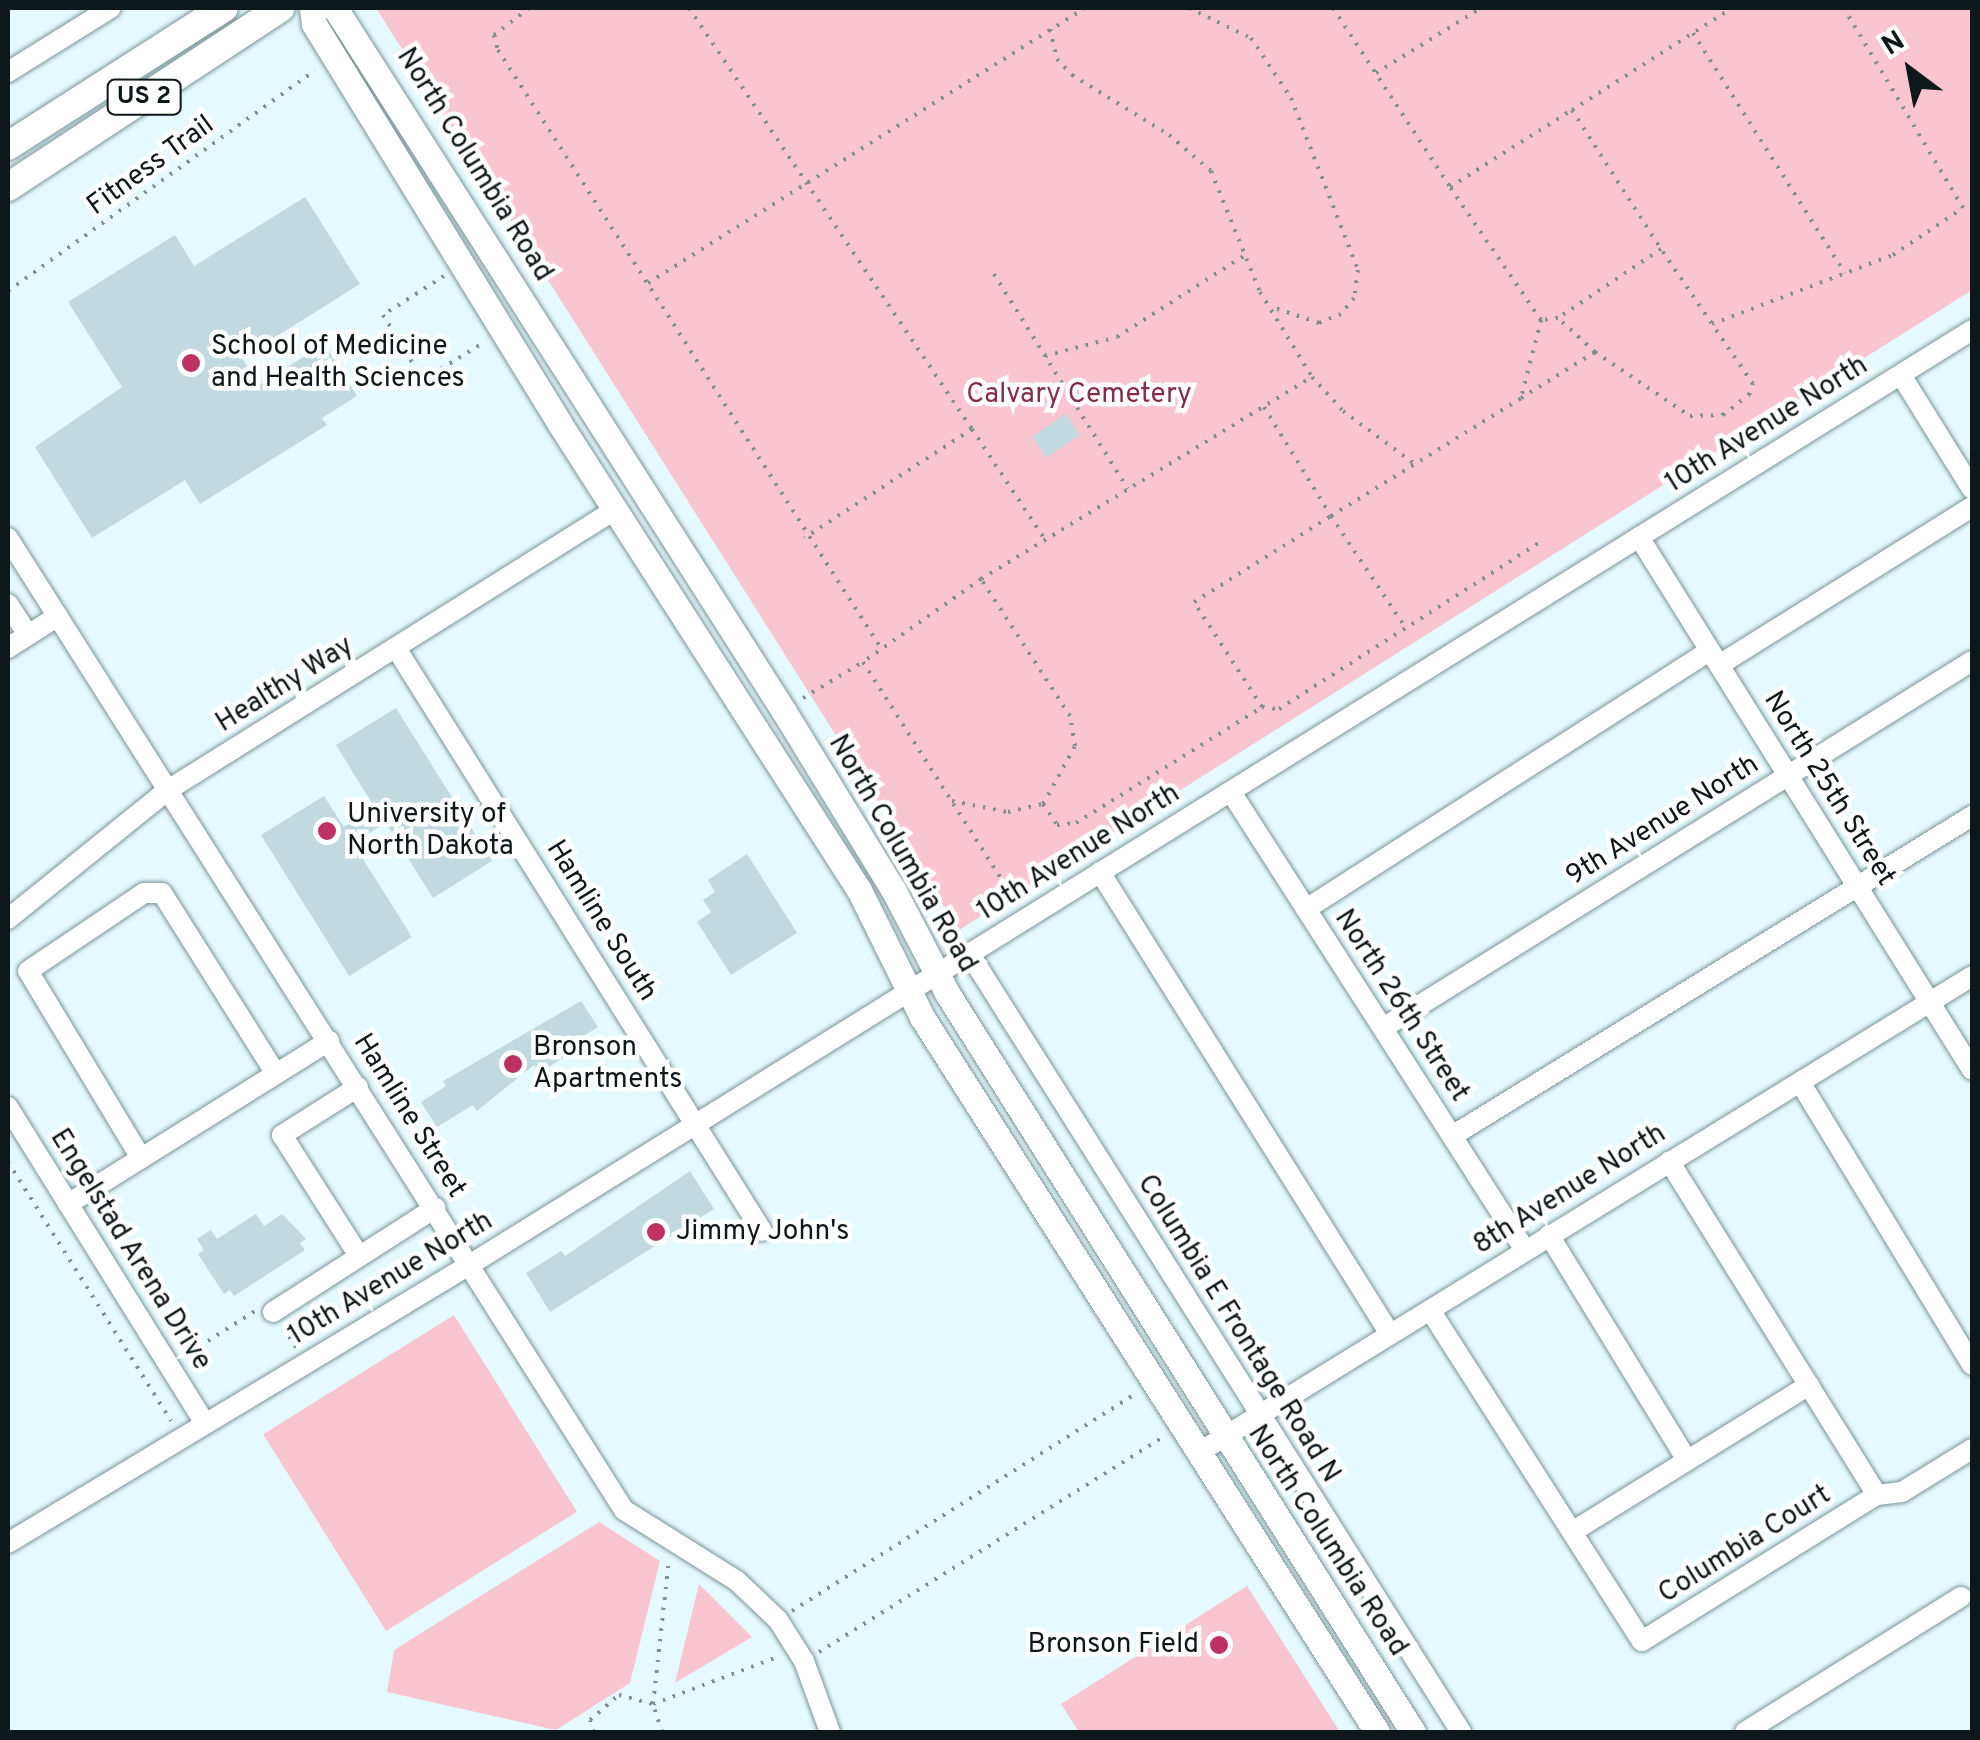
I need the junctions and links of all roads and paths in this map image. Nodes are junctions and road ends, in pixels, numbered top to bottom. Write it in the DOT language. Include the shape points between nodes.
graph roads {
  1 [pos="224,8"];
  2 [pos="281,8"];
  3 [pos="312,8"];
  4 [pos="335,8"];
  5 [pos="530,8"];
  6 [pos="689,8"];
  7 [pos="1085,8"];
  8 [pos="1189,8"];
  9 [pos="1333,8"];
  10 [pos="1481,8"];
  11 [pos="1732,8"];
  12 [pos="1844,8"];
  13 [pos="97,11"];
  14 [pos="1050,30"];
  15 [pos="1693,33"];
  16 [pos="315,69"];
  17 [pos="8,72"];
  18 [pos="1376,73"];
  19 [pos="1572,110"];
  20 [pos="8,146"];
  21 [pos="803,184"];
  22 [pos="8,187"];
  23 [pos="1450,187"];
  24 [pos="1661,249"];
  25 [pos="1247,254"];
  26 [pos="1845,273"];
  27 [pos="448,274"];
  28 [pos="994,274"];
  29 [pos="648,283"];
  30 [pos="8,291"];
  31 [pos="1268,304"];
  32 [pos="1558,318"];
  33 [pos="1541,320"];
  34 [pos="1712,324"];
  35 [pos="1972,330"];
  36 [pos="490,339"];
  37 [pos="1595,352"];
  38 [pos="1045,356"];
  39 [pos="1901,375"];
  40 [pos="1312,377"];
  41 [pos="1520,398"];
  42 [pos="1264,406"];
  43 [pos="972,429"];
  44 [pos="1414,464"];
  45 [pos="1128,489"];
  46 [pos="1972,489"];
  47 [pos="1972,506"];
  48 [pos="605,516"];
  49 [pos="1331,516"];
  50 [pos="1639,537"];
  51 [pos="8,538"];
  52 [pos="804,538"];
  53 [pos="1045,539"];
  54 [pos="1543,540"];
  55 [pos="981,579"];
  56 [pos="8,604"];
  57 [pos="58,616"];
  58 [pos="1406,628"];
  59 [pos="28,635"];
  60 [pos="878,646"];
  61 [pos="8,648"];
  62 [pos="396,648"];
  63 [pos="1715,658"];
  64 [pos="1972,661"];
  65 [pos="862,662"];
  66 [pos="1262,707"];
  67 [pos="783,710"];
  68 [pos="1788,775"];
  69 [pos="168,790"];
  70 [pos="1230,792"];
  71 [pos="952,801"];
  72 [pos="1043,804"];
  73 [pos="1972,816"];
  74 [pos="1100,872"];
  75 [pos="1859,888"];
  76 [pos="1306,909"];
  77 [pos="1026,918"];
  78 [pos="8,919"];
  79 [pos="969,953"];
  80 [pos="937,974"];
  81 [pos="1972,976"];
  82 [pos="908,991"];
  83 [pos="1930,1002"];
  84 [pos="1383,1028"];
  85 [pos="329,1041"];
  86 [pos="1972,1070"];
  87 [pos="276,1074"];
  88 [pos="1800,1082"];
  89 [pos="358,1088"];
  90 [pos="8,1107"];
  91 [pos="695,1122"];
  92 [pos="1452,1136"];
  93 [pos="141,1158"];
  94 [pos="1669,1161"];
  95 [pos="8,1162"];
  96 [pos="68,1204"];
  97 [pos="435,1208"];
  98 [pos="762,1230"];
  99 [pos="1548,1235"];
  100 [pos="1525,1250"];
  101 [pos="359,1256"];
  102 [pos="470,1264"];
  103 [pos="1430,1310"];
  104 [pos="273,1312"];
  105 [pos="1390,1334"];
  106 [pos="1972,1365"];
  107 [pos="1809,1385"];
  108 [pos="1143,1388"];
  109 [pos="1260,1415"];
  110 [pos="206,1423"];
  111 [pos="1171,1432"];
  112 [pos="182,1437"];
  113 [pos="1225,1437"];
  114 [pos="1972,1449"];
  115 [pos="1198,1453"];
  116 [pos="1687,1460"];
  117 [pos="1877,1494"];
  118 [pos="1572,1532"];
  119 [pos="674,1539"];
  120 [pos="8,1543"];
  121 [pos="1962,1597"];
  122 [pos="778,1620"];
  123 [pos="800,1656"];
  124 [pos="653,1704"];
  125 [pos="592,1732"];
  126 [pos="662,1732"];
  127 [pos="830,1732"];
  128 [pos="1377,1732"];
  129 [pos="1413,1732"];
  130 [pos="1461,1732"];
  131 [pos="1745,1732"];
  1 -- 20 [label="highway, US 2"];
  2 -- 22 [label="highway, US 2"];
  3 -- 82 [label="main road, North Columbia Road" via="314,24 548,404 860,890"];
  4 -- 67 [label="main road, North Columbia Road"];
  5 -- 29 [label="path" via="494,35 498,50"];
  6 -- 21 [label="path"];
  7 -- 14 [label="path"];
  8 -- 31 [label="path" via="1251,38 1292,98 1358,270 1354,298 1341,314 1319,323"];
  9 -- 18 [label="path"];
  10 -- 18 [label="path"];
  11 -- 15 [label="path"];
  12 -- 26 [label="path" via="1963,208 1893,255"];
  13 -- 17 [label="street"];
  14 -- 21 [label="path"];
  14 -- 25 [label="path" via="1056,59 1072,76 1169,135 1212,171"];
  15 -- 19 [label="path"];
  15 -- 26 [label="path"];
  16 -- 30 [label="path, Fitness Trail"];
  18 -- 23 [label="path"];
  19 -- 23 [label="path"];
  19 -- 24 [label="path"];
  21 -- 29 [label="path"];
  21 -- 43 [label="path"];
  23 -- 33 [label="path"];
  24 -- 32 [label="path"];
  24 -- 34 [label="path"];
  25 -- 31 [label="path"];
  25 -- 38 [label="path" via="1117,336"];
  26 -- 34 [label="path"];
  27 -- 36 [label="path" via="382,314 424,380"];
  28 -- 38 [label="path"];
  29 -- 52 [label="path"];
  31 -- 40 [label="path"];
  32 -- 33 [label="path"];
  32 -- 37 [label="path"];
  33 -- 41 [label="path"];
  34 -- 37 [label="path" via="1753,384 1723,414 1690,416"];
  35 -- 39 [label="street, 10th Avenue North"];
  37 -- 41 [label="path"];
  38 -- 45 [label="path"];
  39 -- 46 [label="street"];
  39 -- 50 [label="street, 10th Avenue North"];
  40 -- 42 [label="path"];
  40 -- 44 [label="path" via="1343,411"];
  41 -- 44 [label="path"];
  42 -- 45 [label="path"];
  42 -- 49 [label="path"];
  43 -- 52 [label="path"];
  43 -- 53 [label="path"];
  44 -- 49 [label="path"];
  45 -- 53 [label="path"];
  47 -- 63 [label="street"];
  48 -- 62 [label="street, Healthy Way"];
  49 -- 58 [label="path"];
  49 -- 66 [label="path" via="1194,602"];
  50 -- 63 [label="street, North 25th Street"];
  50 -- 70 [label="street, 10th Avenue North"];
  51 -- 57 [label="street, Hamline Street"];
  52 -- 60 [label="path"];
  53 -- 55 [label="path"];
  54 -- 58 [label="path"];
  55 -- 60 [label="path"];
  55 -- 72 [label="path" via="1070,716 1075,746"];
  56 -- 59 [label="street"];
  57 -- 59 [label="street"];
  57 -- 69 [label="street, Hamline Street"];
  58 -- 66 [label="path" via="1279,709"];
  59 -- 61 [label="street"];
  60 -- 65 [label="path"];
  62 -- 69 [label="street, Healthy Way"];
  62 -- 91 [label="street, Hamline South"];
  63 -- 68 [label="street, North 25th Street"];
  63 -- 76 [label="street"];
  64 -- 68 [label="street, 9th Avenue North"];
  65 -- 67 [label="path"];
  65 -- 71 [label="path"];
  66 -- 72 [label="path" via="1076,823 1057,825"];
  67 -- 80 [label="main road, North Columbia Road"];
  68 -- 75 [label="street, North 25th Street"];
  68 -- 84 [label="street, 9th Avenue North"];
  69 -- 78 [label="street, Healthy Way"];
  69 -- 85 [label="street, Hamline Street"];
  70 -- 74 [label="street, 10th Avenue North"];
  70 -- 76 [label="street, North 26th Street"];
  71 -- 72 [label="path" via="1008,812"];
  71 -- 77 [label="path"];
  73 -- 75 [label="street"];
  74 -- 77 [label="street, 10th Avenue North"];
  74 -- 105 [label="street"];
  75 -- 83 [label="street, North 25th Street"];
  75 -- 92 [label="street"];
  76 -- 84 [label="street, North 26th Street"];
  77 -- 79 [label="street, 10th Avenue North"];
  79 -- 80 [label="street, 10th Avenue North"];
  79 -- 109 [label="street, Columbia E Frontage Road N"];
  80 -- 82 [label="street, 10th Avenue North"];
  80 -- 113 [label="main road, North Columbia Road"];
  81 -- 83 [label="street, 8th Avenue North"];
  82 -- 91 [label="street, 10th Avenue North"];
  82 -- 115 [label="main road, North Columbia Road"];
  83 -- 86 [label="street, North 25th Street"];
  83 -- 88 [label="street, 8th Avenue North"];
  84 -- 92 [label="street, North 26th Street"];
  85 -- 87 [label="street"];
  85 -- 89 [label="street, Hamline Street"];
  87 -- 93 [label="street"];
  87 -- 93 [label="street" via="162,893 144,893 28,971"];
  88 -- 94 [label="street, 8th Avenue North"];
  88 -- 106 [label="street"];
  89 -- 97 [label="street, Hamline Street"];
  89 -- 101 [label="street" via="282,1135"];
  90 -- 96 [label="street, Engelstad Arena Drive"];
  91 -- 98 [label="street, Hamline South"];
  91 -- 102 [label="street, 10th Avenue North"];
  92 -- 100 [label="street, North 26th Street"];
  93 -- 96 [label="street"];
  94 -- 99 [label="street, 8th Avenue North"];
  94 -- 107 [label="street, Columbia Court"];
  95 -- 112 [label="path"];
  96 -- 110 [label="street, Engelstad Arena Drive"];
  97 -- 101 [label="street"];
  97 -- 102 [label="street, Hamline Street"];
  99 -- 100 [label="street, 8th Avenue North"];
  99 -- 116 [label="street"];
  100 -- 103 [label="street, 8th Avenue North"];
  101 -- 104 [label="street"];
  102 -- 110 [label="street, 10th Avenue North"];
  102 -- 119 [label="street, Hamline Street" via="624,1510"];
  103 -- 105 [label="street, 8th Avenue North"];
  103 -- 118 [label="street, Columbia Court"];
  105 -- 109 [label="street, 8th Avenue North"];
  107 -- 116 [label="street"];
  107 -- 117 [label="street, Columbia Court"];
  108 -- 122 [label="path"];
  109 -- 113 [label="street, 8th Avenue North"];
  109 -- 130 [label="street, Columbia E Frontage Road N"];
  110 -- 112 [label="street, 10th Avenue North"];
  111 -- 123 [label="path"];
  112 -- 120 [label="street, 10th Avenue North"];
  113 -- 115 [label="street, 8th Avenue North"];
  113 -- 129 [label="main road, North Columbia Road"];
  114 -- 117 [label="street" via="1902,1492"];
  115 -- 128 [label="main road, North Columbia Road"];
  116 -- 118 [label="street"];
  117 -- 118 [label="street, Columbia Court" via="1642,1642"];
  119 -- 122 [label="street, Hamline Street" via="737,1581"];
  119 -- 124 [label="path"];
  121 -- 131 [label="street"];
  122 -- 123 [label="street, Hamline Street"];
  123 -- 124 [label="path"];
  123 -- 127 [label="street, Hamline Street"];
  124 -- 125 [label="path" via="619,1694 590,1720"];
  124 -- 126 [label="path"];
}
